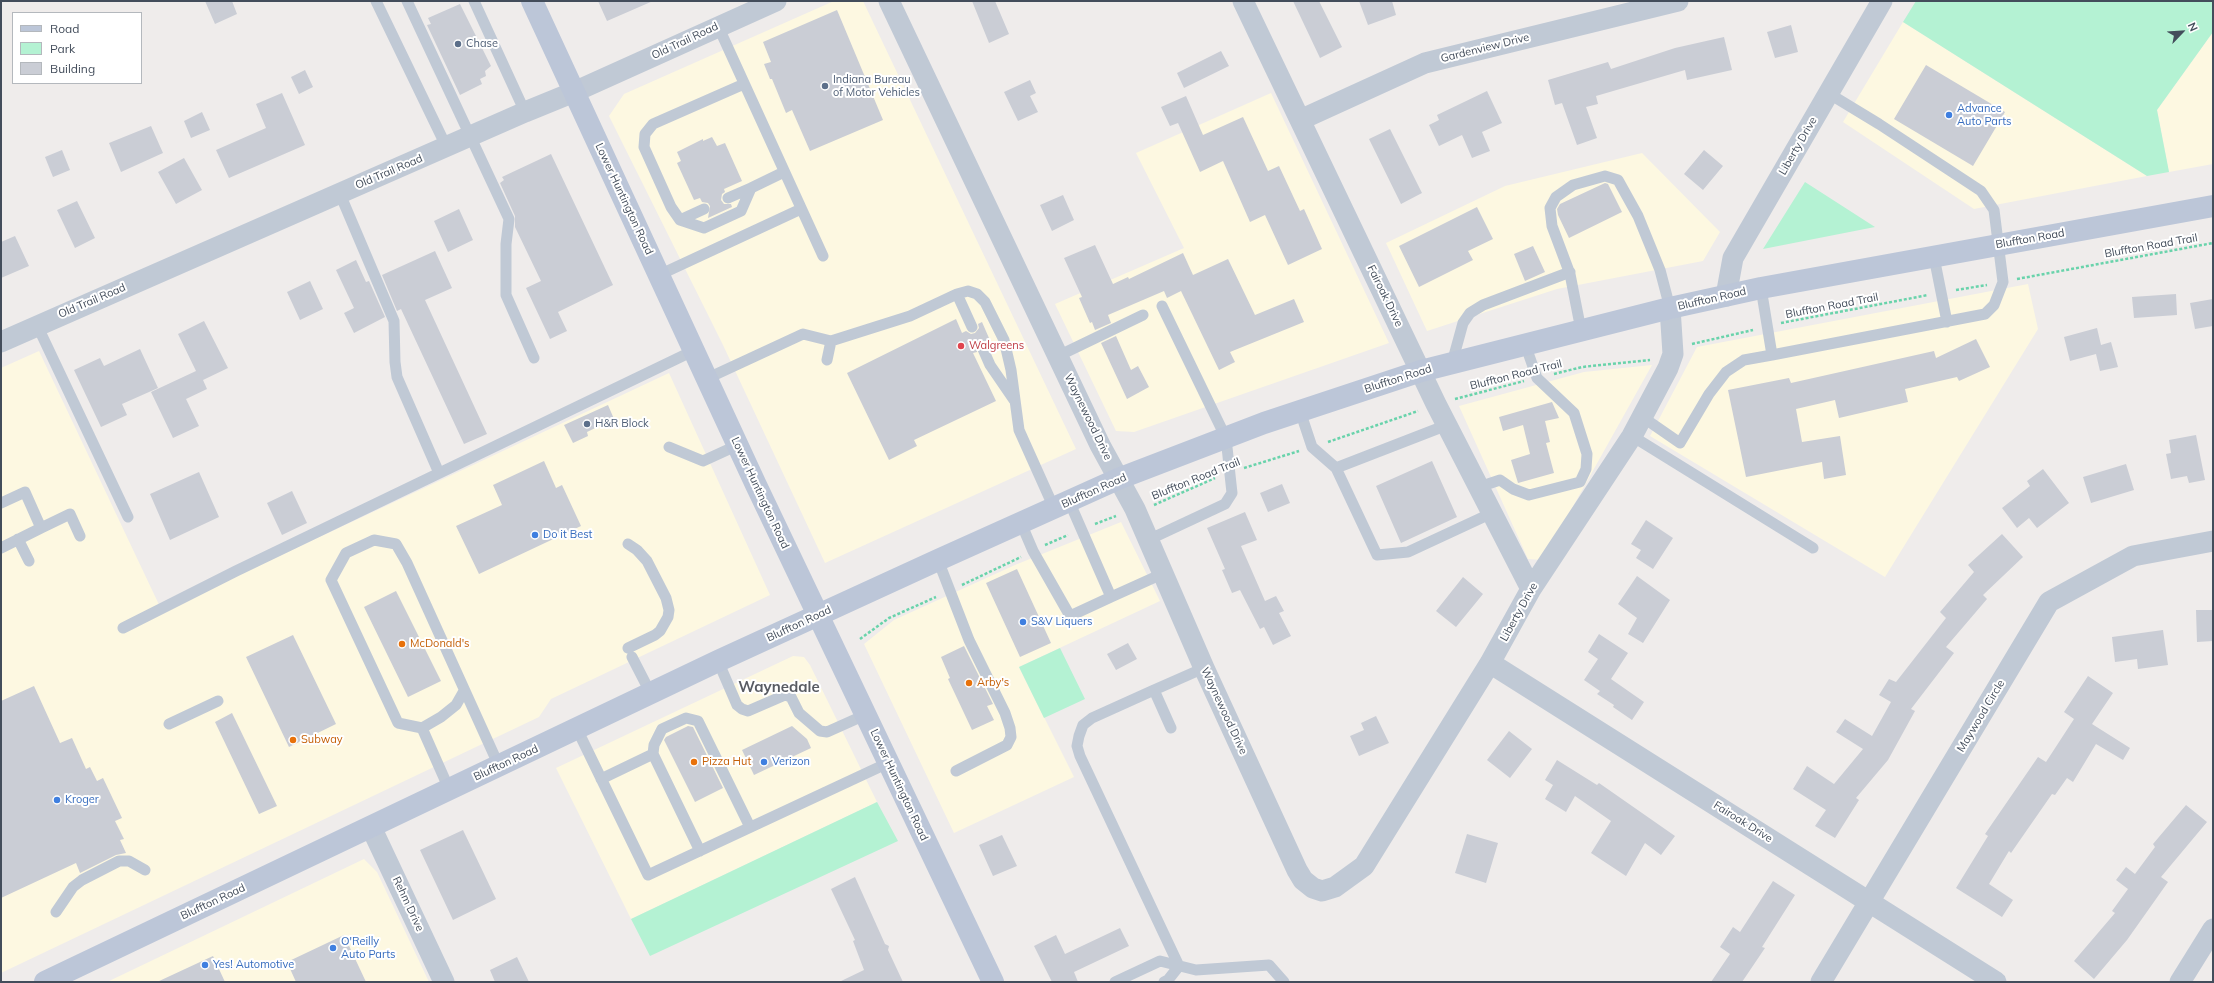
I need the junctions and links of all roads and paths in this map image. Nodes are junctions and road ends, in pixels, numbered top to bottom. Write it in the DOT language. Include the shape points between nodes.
graph roads {
  1 [pos="376,1"];
  2 [pos="407,1"];
  3 [pos="474,1"];
  4 [pos="532,1"];
  5 [pos="776,1"];
  6 [pos="889,1"];
  7 [pos="1244,1"];
  8 [pos="1678,1"];
  9 [pos="1882,1"];
  10 [pos="718,26"];
  11 [pos="744,84"];
  12 [pos="574,92"];
  13 [pos="1828,93"];
  14 [pos="525,112"];
  15 [pos="1300,120"];
  16 [pos="470,137"];
  17 [pos="446,148"];
  18 [pos="784,172"];
  19 [pos="751,188"];
  20 [pos="340,194"];
  21 [pos="728,198"];
  22 [pos="2213,206"];
  23 [pos="704,209"];
  24 [pos="801,209"];
  25 [pos="680,220"];
  26 [pos="2213,243"];
  27 [pos="1999,245"];
  28 [pos="823,256"];
  29 [pos="1934,257"];
  30 [pos="1570,272"];
  31 [pos="659,275"];
  32 [pos="2003,282"];
  33 [pos="1761,288"];
  34 [pos="1942,293"];
  35 [pos="957,294"];
  36 [pos="1726,296"];
  37 [pos="1162,306"];
  38 [pos="1670,308"];
  39 [pos="1143,315"];
  40 [pos="1947,322"];
  41 [pos="37,325"];
  42 [pos="1767,326"];
  43 [pos="972,327"];
  44 [pos="1582,330"];
  45 [pos="830,340"];
  46 [pos="1,342"];
  47 [pos="1525,344"];
  48 [pos="982,349"];
  49 [pos="695,350"];
  50 [pos="1673,354"];
  51 [pos="1772,355"];
  52 [pos="1058,356"];
  53 [pos="534,358"];
  54 [pos="828,360"];
  55 [pos="1452,363"];
  56 [pos="1421,371"];
  57 [pos="708,378"];
  58 [pos="1537,378"];
  59 [pos="1015,402"];
  60 [pos="1436,404"];
  61 [pos="1300,411"];
  62 [pos="1642,416"];
  63 [pos="1447,425"];
  64 [pos="1632,436"];
  65 [pos="1226,438"];
  66 [pos="738,445"];
  67 [pos="669,447"];
  68 [pos="1312,447"];
  69 [pos="1336,468"];
  70 [pos="1231,472"];
  71 [pos="439,473"];
  72 [pos="1118,479"];
  73 [pos="1479,487"];
  74 [pos="1,504"];
  75 [pos="1061,505"];
  76 [pos="1135,509"];
  77 [pos="1492,514"];
  78 [pos="128,517"];
  79 [pos="1021,523"];
  80 [pos="41,528"];
  81 [pos="1082,529"];
  82 [pos="80,536"];
  83 [pos="18,539"];
  84 [pos="1148,540"];
  85 [pos="2213,541"];
  86 [pos="628,544"];
  87 [pos="1,548"];
  88 [pos="1813,548"];
  89 [pos="1033,551"];
  90 [pos="938,560"];
  91 [pos="29,561"];
  92 [pos="1162,574"];
  93 [pos="1531,589"];
  94 [pos="950,590"];
  95 [pos="1111,597"];
  96 [pos="818,615"];
  97 [pos="123,628"];
  98 [pos="860,639"];
  99 [pos="718,662"];
  100 [pos="1490,663"];
  101 [pos="1204,668"];
  102 [pos="1154,690"];
  103 [pos="464,692"];
  104 [pos="651,694"];
  105 [pos="218,701"];
  106 [pos="865,715"];
  107 [pos="169,724"];
  108 [pos="422,728"];
  109 [pos="1170,728"];
  110 [pos="576,729"];
  111 [pos="653,754"];
  112 [pos="888,763"];
  113 [pos="499,766"];
  114 [pos="956,771"];
  115 [pos="601,778"];
  116 [pos="449,790"];
  117 [pos="371,827"];
  118 [pos="750,827"];
  119 [pos="700,851"];
  120 [pos="145,870"];
  121 [pos="1322,891"];
  122 [pos="1869,902"];
  123 [pos="56,912"];
  124 [pos="2212,931"];
  125 [pos="1179,966"];
  126 [pos="45,982"];
  127 [pos="444,982"];
  128 [pos="993,982"];
  129 [pos="1115,982"];
  130 [pos="1164,982"];
  131 [pos="1284,982"];
  132 [pos="1821,982"];
  133 [pos="1996,982"];
  134 [pos="2180,982"];
  1 -- 17 [label="lane"];
  2 -- 16 [label="lane"];
  3 -- 14 [label="lane"];
  4 -- 12 [label="main road, Lower Huntington Road"];
  5 -- 10 [label="street, Old Trail Road"];
  6 -- 52 [label="street, Waynewood Drive"];
  7 -- 15 [label="street, Fairoak Drive"];
  8 -- 15 [label="street, Gardenview Drive" via="1425,63"];
  9 -- 13 [label="street, Liberty Drive"];
  10 -- 11 [label="lane"];
  10 -- 12 [label="street, Old Trail Road"];
  11 -- 18 [label="lane"];
  11 -- 25 [label="lane" via="653,124 645,134 644,147 671,207"];
  12 -- 14 [label="street, Old Trail Road"];
  12 -- 31 [label="main road, Lower Huntington Road"];
  13 -- 27 [label="lane" via="1981,191 1994,210"];
  13 -- 36 [label="street, Liberty Drive" via="1733,258"];
  14 -- 16 [label="street, Old Trail Road"];
  15 -- 56 [label="street, Fairoak Drive"];
  16 -- 17 [label="street, Old Trail Road"];
  16 -- 53 [label="lane" via="509,219 506,244 506,295"];
  17 -- 20 [label="street, Old Trail Road"];
  18 -- 19 [label="lane"];
  18 -- 24 [label="lane"];
  19 -- 21 [label="lane"];
  19 -- 25 [label="lane" via="741,211 710,226 704,228"];
  20 -- 41 [label="street, Old Trail Road"];
  20 -- 71 [label="lane" via="394,321 397,377"];
  22 -- 27 [label="main road, Bluffton Road"];
  23 -- 25 [label="lane"];
  24 -- 28 [label="lane"];
  24 -- 31 [label="lane"];
  26 -- 32 [label="path, Bluffton Road Trail"];
  27 -- 29 [label="main road, Bluffton Road"];
  27 -- 32 [label="lane"];
  29 -- 33 [label="main road, Bluffton Road"];
  29 -- 34 [label="lane"];
  30 -- 38 [label="lane" via="1552,226 1550,208 1556,197 1573,185 1605,176 1618,180 1638,216 1660,270"];
  30 -- 44 [label="lane"];
  30 -- 55 [label="lane" via="1483,305 1470,313 1463,323"];
  31 -- 49 [label="main road, Lower Huntington Road"];
  32 -- 34 [label="path, Bluffton Road Trail"];
  32 -- 40 [label="lane" via="1994,305 1985,314"];
  33 -- 36 [label="main road, Bluffton Road"];
  33 -- 42 [label="lane"];
  34 -- 40 [label="lane"];
  34 -- 42 [label="path, Bluffton Road Trail"];
  35 -- 43 [label="lane"];
  35 -- 45 [label="lane" via="910,316"];
  35 -- 59 [label="lane" via="968,291 977,294 985,302 1004,340"];
  36 -- 38 [label="main road, Bluffton Road"];
  37 -- 65 [label="lane"];
  38 -- 44 [label="main road, Bluffton Road"];
  38 -- 50 [label="street, Liberty Drive"];
  39 -- 52 [label="lane"];
  40 -- 51 [label="lane"];
  41 -- 46 [label="street, Old Trail Road"];
  41 -- 78 [label="lane"];
  42 -- 50 [label="path, Bluffton Road Trail" via="1692,344"];
  42 -- 51 [label="lane"];
  44 -- 47 [label="main road, Bluffton Road"];
  45 -- 54 [label="lane"];
  45 -- 57 [label="lane" via="803,334"];
  47 -- 55 [label="main road, Bluffton Road"];
  47 -- 58 [label="lane"];
  48 -- 59 [label="lane"];
  49 -- 57 [label="main road, Lower Huntington Road"];
  49 -- 71 [label="lane"];
  50 -- 58 [label="path, Bluffton Road Trail" via="1646,360 1582,367"];
  50 -- 62 [label="street, Liberty Drive"];
  51 -- 62 [label="lane" via="1744,360 1726,372 1709,394 1680,443"];
  52 -- 72 [label="street, Waynewood Drive"];
  55 -- 56 [label="main road, Bluffton Road"];
  56 -- 60 [label="street, Fairoak Drive"];
  56 -- 61 [label="main road, Bluffton Road"];
  57 -- 66 [label="main road, Lower Huntington Road"];
  58 -- 60 [label="path, Bluffton Road Trail"];
  58 -- 73 [label="lane" via="1574,413 1587,454 1586,469 1580,482 1529,495 1513,489 1500,480"];
  59 -- 75 [label="lane" via="1019,430"];
  60 -- 63 [label="street, Fairoak Drive"];
  60 -- 68 [label="path, Bluffton Road Trail"];
  61 -- 65 [label="main road, Bluffton Road"];
  61 -- 68 [label="lane"];
  62 -- 64 [label="street, Liberty Drive"];
  63 -- 69 [label="lane"];
  63 -- 73 [label="street, Fairoak Drive"];
  64 -- 88 [label="lane"];
  64 -- 93 [label="street, Liberty Drive"];
  65 -- 70 [label="lane"];
  65 -- 72 [label="main road, Bluffton Road"];
  66 -- 67 [label="lane" via="703,461"];
  66 -- 96 [label="main road, Lower Huntington Road"];
  68 -- 69 [label="lane"];
  68 -- 70 [label="path, Bluffton Road Trail"];
  69 -- 77 [label="lane" via="1377,555 1408,552"];
  70 -- 76 [label="path, Bluffton Road Trail" via="1152,506"];
  70 -- 84 [label="lane" via="1232,493 1225,504"];
  71 -- 97 [label="lane"];
  72 -- 75 [label="main road, Bluffton Road"];
  72 -- 76 [label="street, Waynewood Drive"];
  73 -- 77 [label="street, Fairoak Drive"];
  74 -- 80 [label="lane" via="25,492"];
  75 -- 79 [label="main road, Bluffton Road"];
  75 -- 81 [label="lane"];
  76 -- 81 [label="path, Bluffton Road Trail"];
  76 -- 84 [label="street, Waynewood Drive"];
  77 -- 93 [label="street, Fairoak Drive"];
  79 -- 89 [label="lane"];
  79 -- 90 [label="main road, Bluffton Road"];
  80 -- 82 [label="lane" via="70,514"];
  80 -- 83 [label="lane"];
  81 -- 89 [label="path, Bluffton Road Trail"];
  81 -- 95 [label="lane"];
  83 -- 87 [label="lane"];
  83 -- 91 [label="lane"];
  84 -- 92 [label="street, Waynewood Drive"];
  85 -- 122 [label="street, Maywood Circle" via="2133,556 2049,602"];
  86 -- 104 [label="lane" via="647,560 666,598 669,610 660,631 630,652"];
  89 -- 94 [label="path, Bluffton Road Trail"];
  89 -- 95 [label="lane" via="1070,616"];
  90 -- 94 [label="lane"];
  90 -- 96 [label="main road, Bluffton Road"];
  92 -- 95 [label="lane"];
  92 -- 101 [label="street, Waynewood Drive"];
  93 -- 100 [label="street, Liberty Drive"];
  94 -- 98 [label="path, Bluffton Road Trail" via="889,618"];
  94 -- 114 [label="lane" via="969,640 1005,712 1011,737 1007,745"];
  96 -- 99 [label="main road, Bluffton Road"];
  96 -- 106 [label="main road, Lower Huntington Road"];
  99 -- 104 [label="main road, Bluffton Road"];
  99 -- 106 [label="lane" via="737,705 742,709 748,711 785,695 791,697 799,713 820,731 828,732"];
  100 -- 121 [label="street, Liberty Drive" via="1364,866 1348,879"];
  100 -- 122 [label="street, Fairoak Drive"];
  101 -- 102 [label="lane"];
  101 -- 121 [label="street, Waynewood Drive" via="1297,870 1303,880"];
  102 -- 109 [label="lane"];
  102 -- 125 [label="lane" via="1092,718 1084,725 1078,736 1078,746 1080,756"];
  103 -- 108 [label="lane" via="456,705"];
  103 -- 108 [label="lane" via="407,563 396,544 374,540 346,553 331,580 398,723"];
  103 -- 113 [label="lane"];
  104 -- 110 [label="main road, Bluffton Road"];
  105 -- 107 [label="lane"];
  106 -- 112 [label="main road, Lower Huntington Road"];
  108 -- 116 [label="lane"];
  110 -- 113 [label="main road, Bluffton Road"];
  110 -- 115 [label="lane"];
  111 -- 115 [label="lane"];
  111 -- 118 [label="lane" via="662,729 686,718 698,721"];
  111 -- 119 [label="lane"];
  112 -- 118 [label="lane"];
  112 -- 128 [label="main road, Lower Huntington Road"];
  113 -- 116 [label="main road, Bluffton Road"];
  115 -- 119 [label="lane" via="648,875"];
  116 -- 117 [label="main road, Bluffton Road"];
  117 -- 126 [label="main road, Bluffton Road"];
  117 -- 127 [label="street, Rehm Drive"];
  118 -- 119 [label="lane"];
  120 -- 123 [label="lane" via="129,861 119,861 73,887"];
  122 -- 132 [label="street, Maywood Circle"];
  122 -- 133 [label="street, Fairoak Drive"];
  124 -- 134 [label="street"];
  125 -- 129 [label="lane" via="1160,961"];
  125 -- 130 [label="lane"];
  125 -- 131 [label="lane" via="1196,970 1269,965"];
}
